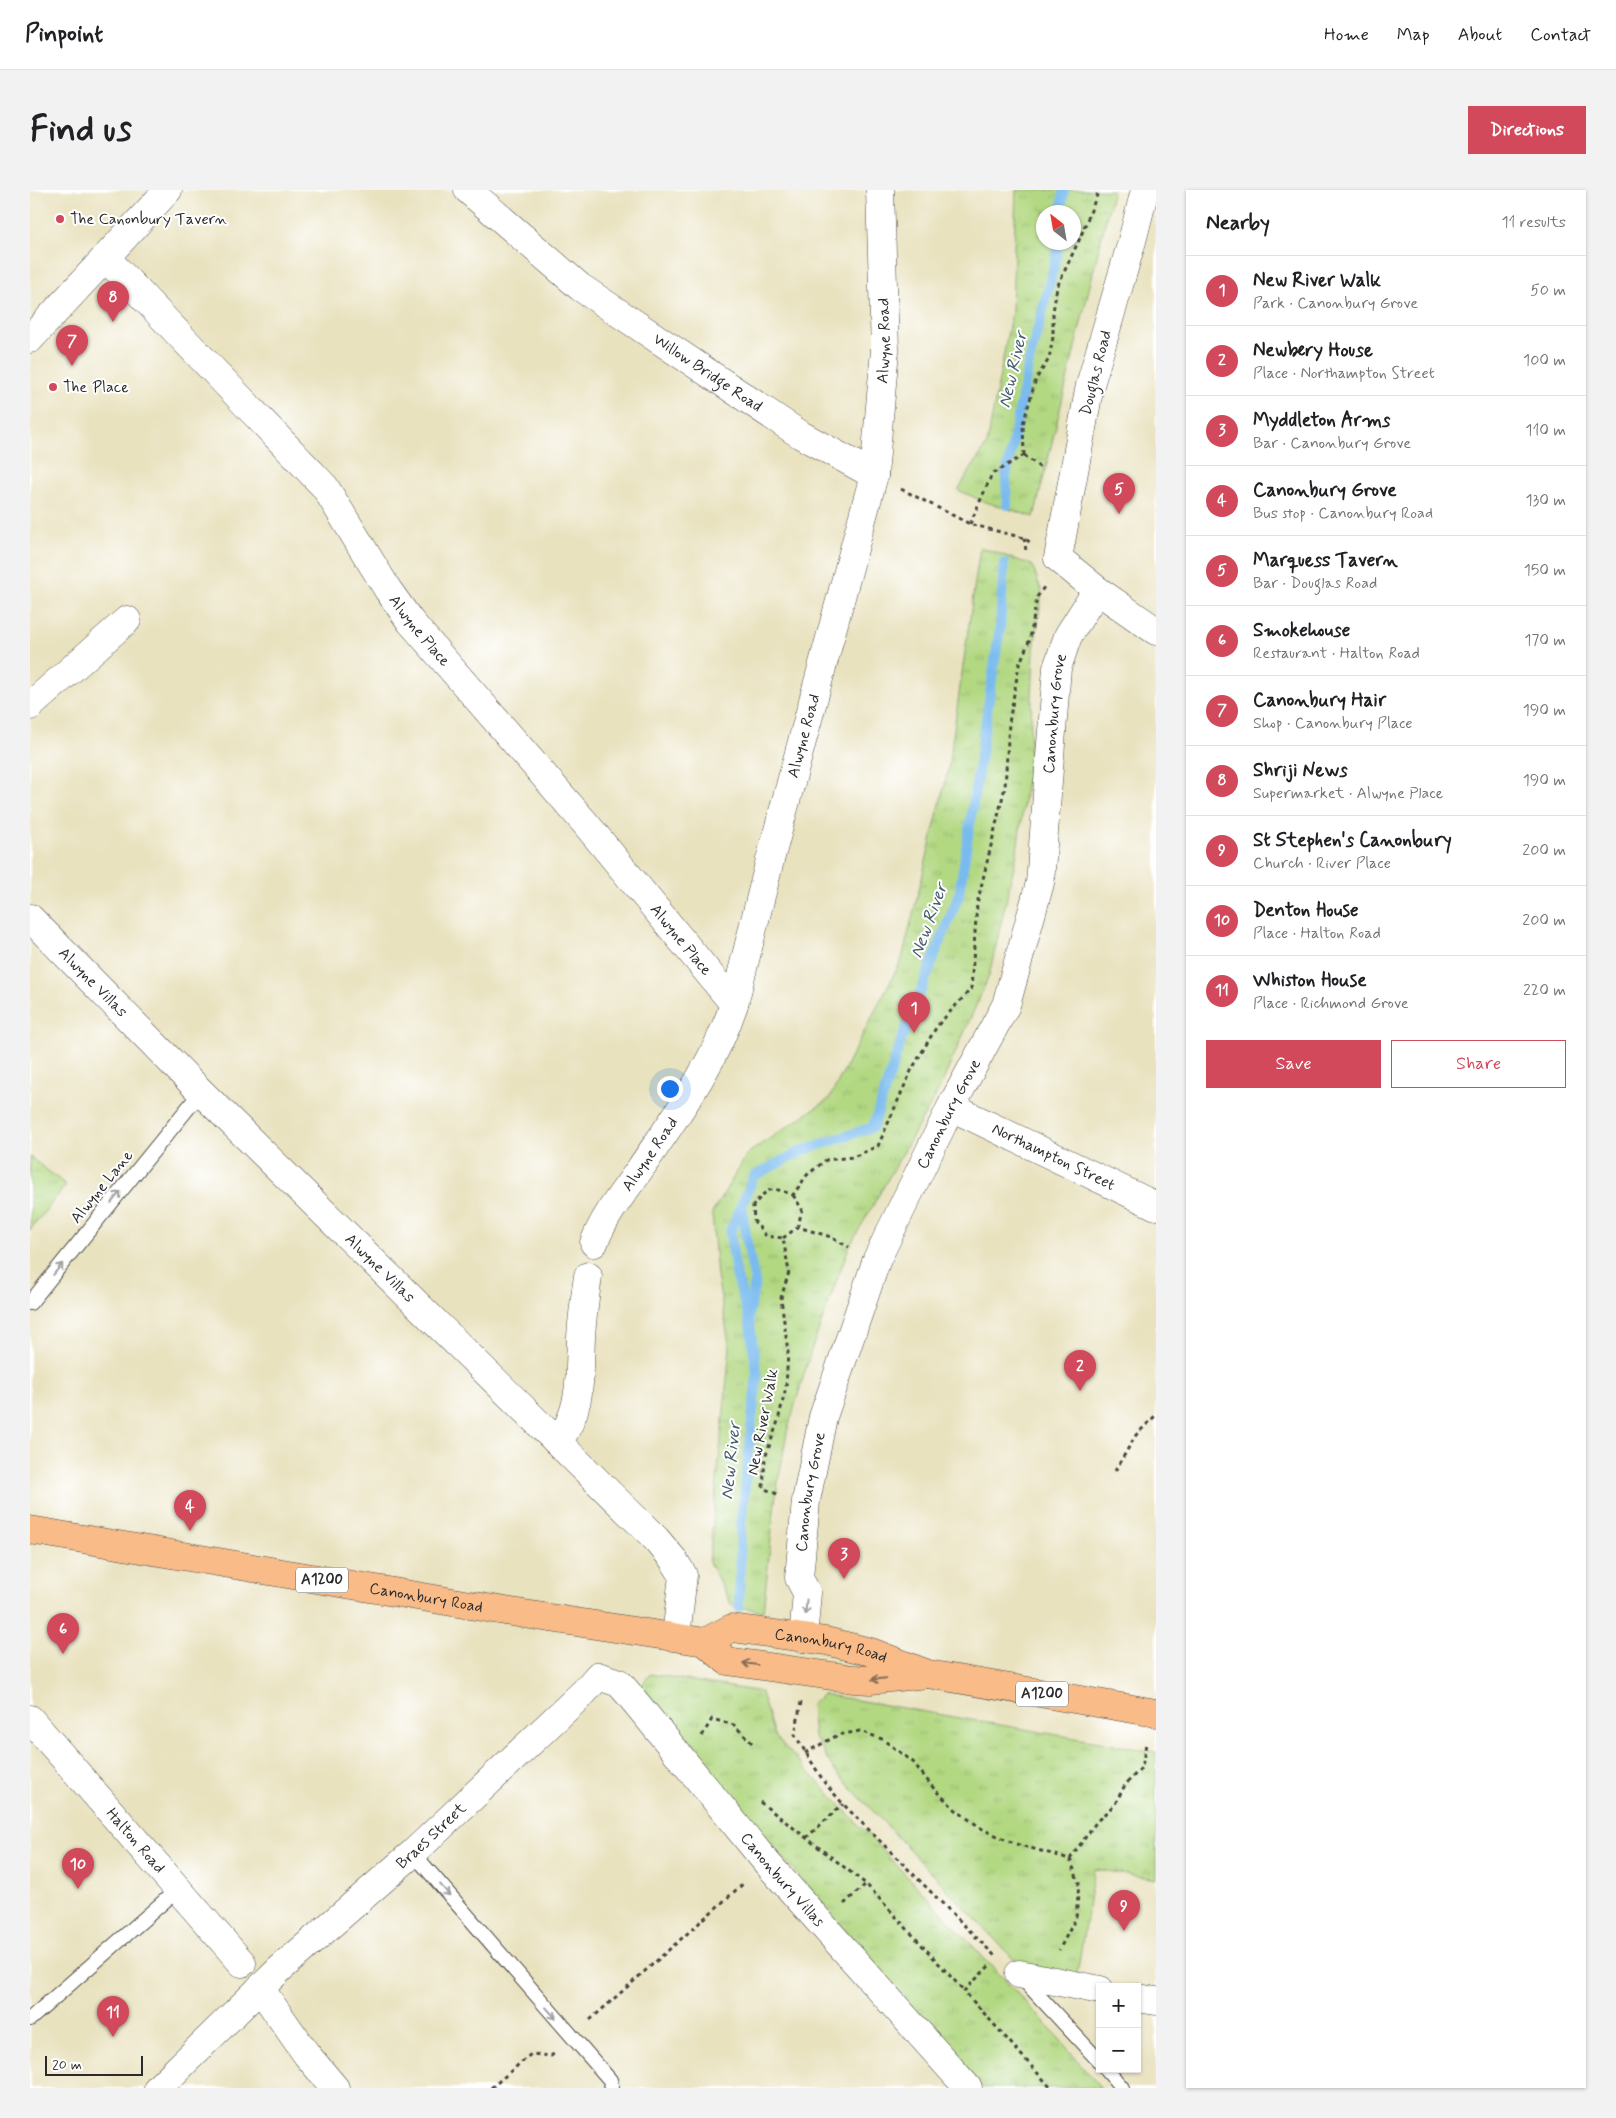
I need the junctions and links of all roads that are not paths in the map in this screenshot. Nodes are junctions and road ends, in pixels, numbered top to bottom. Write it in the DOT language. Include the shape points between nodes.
graph roads {
  1 [pos="168,190"];
  2 [pos="468,190"];
  3 [pos="880,190"];
  4 [pos="1145,190"];
  5 [pos="106,258"];
  6 [pos="30,339"];
  7 [pos="874,475"];
  8 [pos="1097,590"];
  9 [pos="127,620"];
  10 [pos="1154,625"];
  11 [pos="30,706"];
  12 [pos="30,918"];
  13 [pos="734,1004"];
  14 [pos="201,1092"];
  15 [pos="951,1107"];
  16 [pos="1156,1206"];
  17 [pos="594,1243"];
  18 [pos="588,1276"];
  19 [pos="30,1303"];
  20 [pos="558,1442"];
  21 [pos="30,1530"];
  22 [pos="676,1637"];
  23 [pos="802,1638"];
  24 [pos="705,1642"];
  25 [pos="928,1674"];
  26 [pos="598,1676"];
  27 [pos="1154,1712"];
  28 [pos="30,1719"];
  29 [pos="413,1853"];
  30 [pos="177,1890"];
  31 [pos="242,1964"];
  32 [pos="1019,1974"];
  33 [pos="260,1988"];
  34 [pos="1096,1989"];
  35 [pos="1141,1999"];
  36 [pos="1156,2001"];
  37 [pos="30,2019"];
  38 [pos="1096,2058"];
  39 [pos="1109,2073"];
  40 [pos="158,2088"];
  41 [pos="335,2088"];
  42 [pos="612,2088"];
  43 [pos="968,2088"];
  44 [pos="1122,2088"];
  1 -- 5 [label="street"];
  2 -- 7 [label="street, Willow Bridge Road" via="580,288 801,435"];
  3 -- 7 [label="street, Alwyne Road" via="886,350"];
  4 -- 8 [label="street, Douglas Road" via="1090,385 1058,558"];
  5 -- 6 [label="street"];
  5 -- 13 [label="street, Alwyne Place" via="325,487 410,621 586,824"];
  7 -- 13 [label="street, Alwyne Road"];
  8 -- 10 [label="street"];
  8 -- 15 [label="street, Canonbury Grove" via="1068,636 1057,668 1040,883 1006,1005"];
  9 -- 11 [label="street"];
  12 -- 14 [label="street, Alwyne Villas"];
  13 -- 17 [label="street, Alwyne Road" via="710,1059"];
  19 -- 14 [label="lane, Alwyne Lane, one-way"];
  14 -- 20 [label="street, Alwyne Villas"];
  15 -- 16 [label="street, Northampton Street"];
  15 -- 23 [label="street, Canonbury Grove, one-way" via="876,1259 823,1417 806,1501 800,1578 807,1593"];
  18 -- 20 [label="street" via="578,1400 573,1420"];
  20 -- 22 [label="street, Alwyne Villas" via="656,1539 680,1568 683,1587"];
  21 -- 22 [label="main road, Canonbury Road / A1200"];
  22 -- 24 [label="main road, Canonbury Road / A1200"];
  23 -- 24 [label="main road, Canonbury Road / A1200" via="732,1628"];
  23 -- 25 [label="main road, Canonbury Road / A1200" via="864,1650"];
  25 -- 24 [label="main road, Canonbury Road / A1200, one-way" via="853,1679 727,1661"];
  25 -- 27 [label="main road, Canonbury Road / A1200"];
  26 -- 29 [label="street, Braes Street"];
  26 -- 43 [label="street, Canonbury Villas" via="619,1684 627,1692 766,1863"];
  28 -- 30 [label="street, Halton Road"];
  29 -- 33 [label="street, Braes Street"];
  29 -- 42 [label="lane, one-way" via="610,2080"];
  30 -- 31 [label="street, Halton Road"];
  30 -- 37 [label="lane"];
  32 -- 34 [label="street"];
  32 -- 38 [label="lane"];
  33 -- 40 [label="street, Braes Street"];
  33 -- 41 [label="street"];
  35 -- 36 [label="street"];
  39 -- 44 [label="lane"];
}
